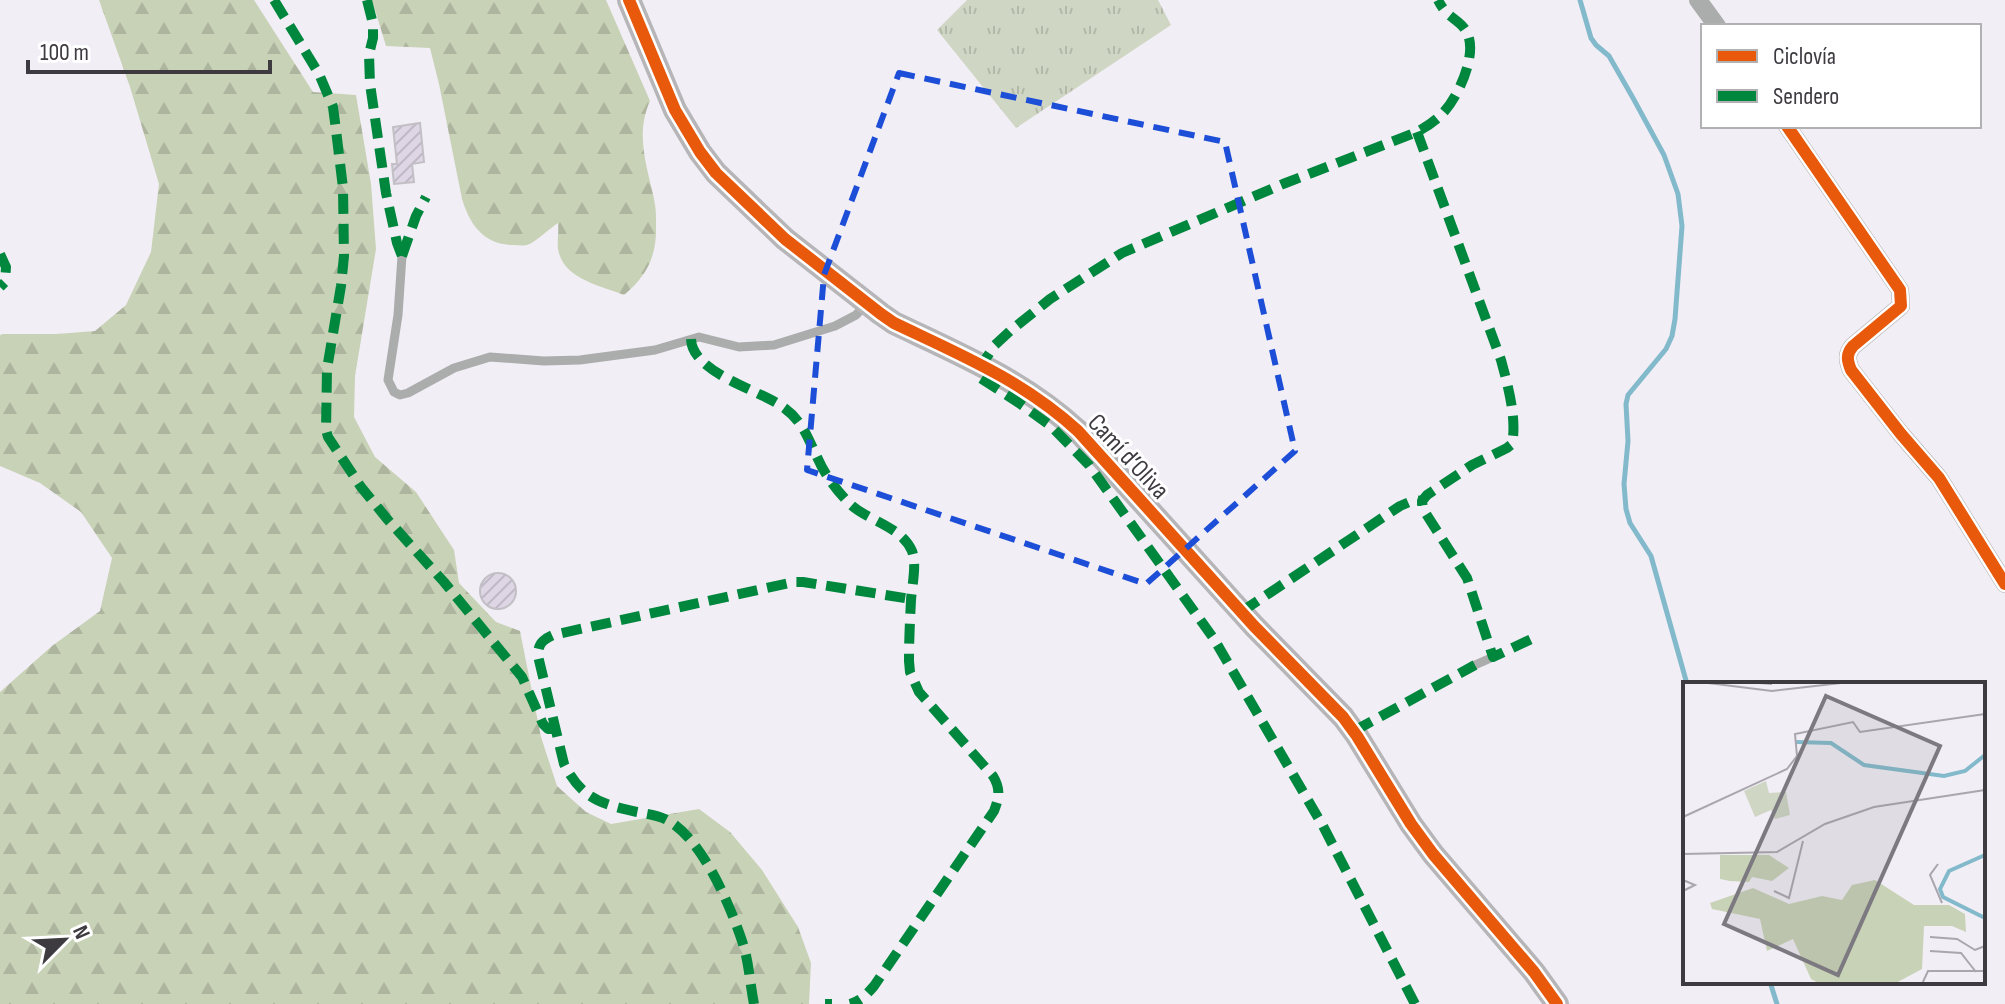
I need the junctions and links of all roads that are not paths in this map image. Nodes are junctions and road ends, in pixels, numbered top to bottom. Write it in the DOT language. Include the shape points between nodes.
graph roads {
  1 [pos="629,0"];
  2 [pos="1698,0"];
  3 [pos="1716,24"];
  4 [pos="1788,128"];
  5 [pos="402,256"];
  6 [pos="866,304"];
  7 [pos="2005,584"];
  8 [pos="1493,657"];
  9 [pos="1475,665"];
  10 [pos="1557,1004"];
  1 -- 6 [label="street, Camí d’Oliva" via="675,110 700,152 785,239"];
  2 -- 3 [label="street"];
  4 -- 7 [label="street" via="1900,290 1901,306 1847,353 1851,370 1939,478"];
  5 -- 6 [label="lane" via="388,380 400,395 490,357 580,360 655,350 699,337 739,347 774,345 835,326"];
  6 -- 10 [label="street, Camí d’Oliva" via="1015,383 1078,431 1343,717 1433,854"];
  8 -- 9 [label="lane"];
}
